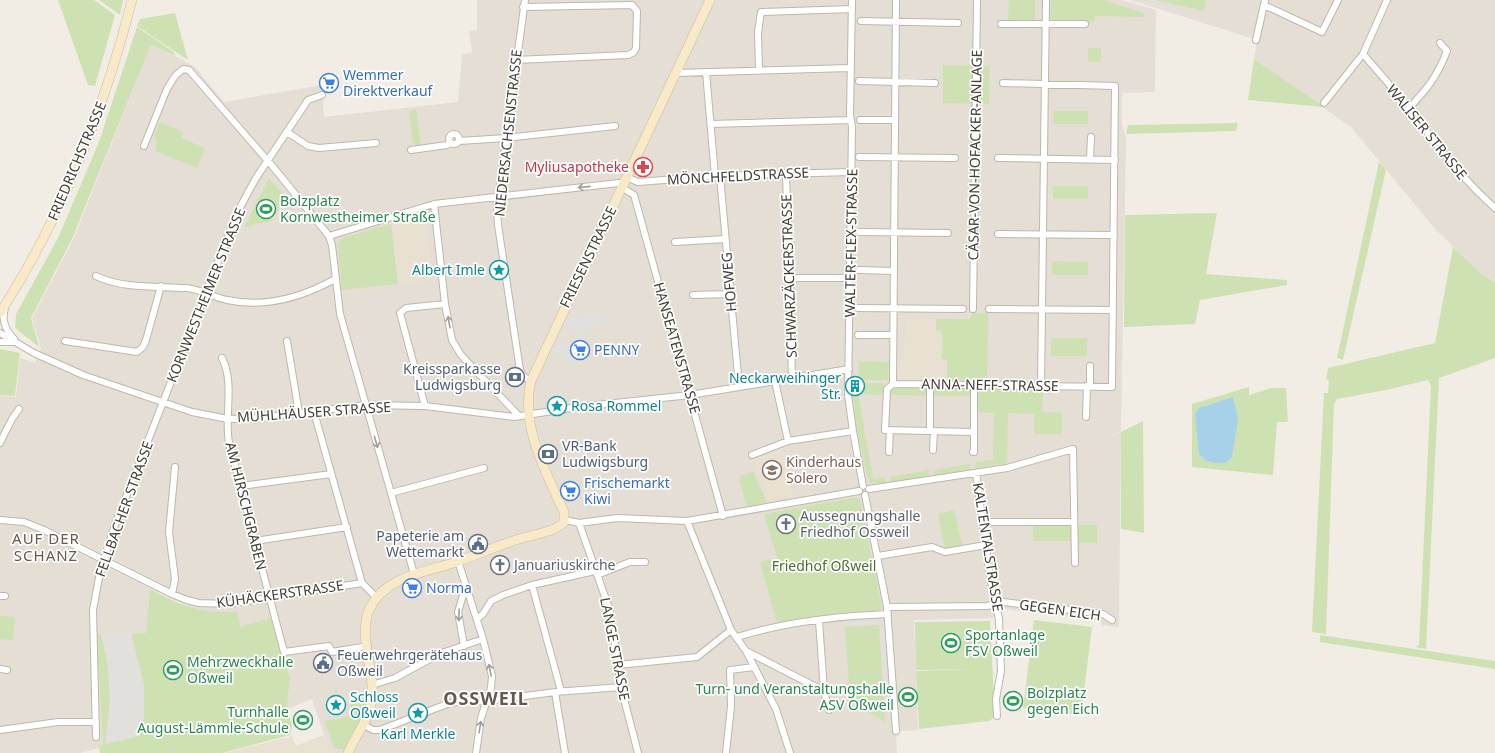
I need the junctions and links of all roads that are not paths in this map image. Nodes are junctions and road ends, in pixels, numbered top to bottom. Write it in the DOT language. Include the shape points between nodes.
graph roads {
  1 [pos="132,0"];
  2 [pos="525,0"];
  3 [pos="710,0"];
  4 [pos="852,0"];
  5 [pos="896,0"];
  6 [pos="977,0"];
  7 [pos="1046,0"];
  8 [pos="1338,0"];
  9 [pos="1387,0"];
  10 [pos="1264,3"];
  11 [pos="523,7"];
  12 [pos="852,9"];
  13 [pos="861,21"];
  14 [pos="896,22"];
  15 [pos="958,23"];
  16 [pos="1001,24"];
  17 [pos="1045,24"];
  18 [pos="1085,24"];
  19 [pos="1256,40"];
  20 [pos="1440,43"];
  21 [pos="1363,54"];
  22 [pos="516,60"];
  23 [pos="850,68"];
  24 [pos="759,70"];
  25 [pos="706,72"];
  26 [pos="676,73"];
  27 [pos="859,81"];
  28 [pos="895,82"];
  29 [pos="935,82"];
  30 [pos="1003,83"];
  31 [pos="1045,84"];
  32 [pos="322,96"];
  33 [pos="1324,103"];
  34 [pos="1409,108"];
  35 [pos="851,120"];
  36 [pos="860,120"];
  37 [pos="895,120"];
  38 [pos="711,124"];
  39 [pos="615,126"];
  40 [pos="287,132"];
  41 [pos="1091,137"];
  42 [pos="506,138"];
  43 [pos="376,143"];
  44 [pos="144,146"];
  45 [pos="411,150"];
  46 [pos="859,157"];
  47 [pos="894,158"];
  48 [pos="955,158"];
  49 [pos="998,158"];
  50 [pos="1044,158"];
  51 [pos="1090,159"];
  52 [pos="1115,160"];
  53 [pos="268,161"];
  54 [pos="851,172"];
  55 [pos="786,173"];
  56 [pos="717,176"];
  57 [pos="624,183"];
  58 [pos="498,196"];
  59 [pos="434,204"];
  60 [pos="1495,208"];
  61 [pos="859,232"];
  62 [pos="893,233"];
  63 [pos="948,233"];
  64 [pos="998,234"];
  65 [pos="1043,234"];
  66 [pos="1114,235"];
  67 [pos="329,236"];
  68 [pos="725,239"];
  69 [pos="675,242"];
  70 [pos="859,270"];
  71 [pos="893,270"];
  72 [pos="96,276"];
  73 [pos="790,278"];
  74 [pos="850,278"];
  75 [pos="335,279"];
  76 [pos="161,286"];
  77 [pos="205,294"];
  78 [pos="730,294"];
  79 [pos="693,295"];
  80 [pos="8,300"];
  81 [pos="445,304"];
  82 [pos="858,308"];
  83 [pos="893,309"];
  84 [pos="963,309"];
  85 [pos="973,309"];
  86 [pos="989,309"];
  87 [pos="1042,310"];
  88 [pos="1113,310"];
  89 [pos="0,313"];
  90 [pos="0,333"];
  91 [pos="858,336"];
  92 [pos="893,336"];
  93 [pos="65,341"];
  94 [pos="288,341"];
  95 [pos="0,342"];
  96 [pos="16,342"];
  97 [pos="222,358"];
  98 [pos="1090,366"];
  99 [pos="849,369"];
  100 [pos="792,378"];
  101 [pos="530,381"];
  102 [pos="774,381"];
  103 [pos="893,384"];
  104 [pos="930,385"];
  105 [pos="974,385"];
  106 [pos="1041,386"];
  107 [pos="739,387"];
  108 [pos="1088,387"];
  109 [pos="690,395"];
  110 [pos="163,403"];
  111 [pos="366,405"];
  112 [pos="425,406"];
  113 [pos="19,409"];
  114 [pos="314,412"];
  115 [pos="299,414"];
  116 [pos="529,414"];
  117 [pos="519,416"];
  118 [pos="1086,417"];
  119 [pos="228,419"];
  120 [pos="890,430"];
  121 [pos="932,431"];
  122 [pos="853,432"];
  123 [pos="973,432"];
  124 [pos="788,441"];
  125 [pos="0,443"];
  126 [pos="933,450"];
  127 [pos="889,452"];
  128 [pos="973,452"];
  129 [pos="752,455"];
  130 [pos="175,468"];
  131 [pos="484,468"];
  132 [pos="976,473"];
  133 [pos="331,474"];
  134 [pos="241,486"];
  135 [pos="866,487"];
  136 [pos="859,491"];
  137 [pos="391,493"];
  138 [pos="865,496"];
  139 [pos="723,516"];
  140 [pos="0,520"];
  141 [pos="565,520"];
  142 [pos="687,521"];
  143 [pos="983,522"];
  144 [pos="1074,522"];
  145 [pos="579,524"];
  146 [pos="347,527"];
  147 [pos="255,541"];
  148 [pos="986,545"];
  149 [pos="878,556"];
  150 [pos="104,560"];
  151 [pos="458,562"];
  152 [pos="645,562"];
  153 [pos="1075,563"];
  154 [pos="596,573"];
  155 [pos="414,574"];
  156 [pos="362,583"];
  157 [pos="466,585"];
  158 [pos="532,585"];
  159 [pos="172,594"];
  160 [pos="269,598"];
  161 [pos="377,598"];
  162 [pos="995,604"];
  163 [pos="888,610"];
  164 [pos="477,619"];
  165 [pos="1112,620"];
  166 [pos="818,621"];
  167 [pos="732,630"];
  168 [pos="737,637"];
  169 [pos="483,639"];
  170 [pos="368,646"];
  171 [pos="464,646"];
  172 [pos="746,651"];
  173 [pos="618,665"];
  174 [pos="754,667"];
  175 [pos="372,685"];
  176 [pos="621,687"];
  177 [pos="824,691"];
  178 [pos="558,692"];
  179 [pos="487,701"];
  180 [pos="829,710"];
  181 [pos="997,716"];
  182 [pos="96,722"];
  183 [pos="364,725"];
  184 [pos="0,730"];
  185 [pos="896,731"];
  186 [pos="96,737"];
  187 [pos="348,753"];
  188 [pos="476,753"];
  189 [pos="565,753"];
  190 [pos="638,753"];
  191 [pos="726,753"];
  192 [pos="790,753"];
  1 -- 80 [label="main road, FRIEDRICHSTRASSE" via="109,80 82,154 53,219"];
  2 -- 11 [label="street, NIEDERSACHSENSTRASSE"];
  3 -- 26 [label="main road, FRIESENSTRASSE"];
  4 -- 12 [label="street, WALTER-FLEX-STRASSE"];
  5 -- 14 [label="street"];
  6 -- 85 [label="street, CÄSAR-VON-HOFACKER-ANLAGE"];
  7 -- 17 [label="street"];
  8 -- 10 [label="street" via="1322,32"];
  9 -- 21 [label="street"];
  10 -- 19 [label="street"];
  11 -- 22 [label="street, NIEDERSACHSENSTRASSE"];
  11 -- 22 [label="street" via="632,5 637,11 636,48 628,55"];
  12 -- 23 [label="street, WALTER-FLEX-STRASSE"];
  12 -- 24 [label="street" via="761,12 758,32"];
  13 -- 14 [label="street"];
  14 -- 15 [label="street"];
  14 -- 28 [label="street"];
  16 -- 17 [label="street"];
  17 -- 18 [label="street"];
  17 -- 31 [label="street"];
  20 -- 34 [label="street" via="1447,51 1442,65 1433,82"];
  21 -- 33 [label="street"];
  21 -- 34 [label="street, WALISER STRASSE"];
  22 -- 42 [label="street, NIEDERSACHSENSTRASSE"];
  23 -- 24 [label="street"];
  23 -- 35 [label="street, WALTER-FLEX-STRASSE"];
  24 -- 25 [label="street"];
  25 -- 26 [label="street"];
  25 -- 38 [label="street, HOFWEG"];
  26 -- 57 [label="main road, FRIESENSTRASSE"];
  27 -- 28 [label="street"];
  28 -- 29 [label="street"];
  28 -- 37 [label="street"];
  30 -- 31 [label="street"];
  31 -- 50 [label="street"];
  31 -- 52 [label="street" via="1115,86"];
  32 -- 40 [label="street, KORNWESTHEIMER STRASSE" via="308,100"];
  34 -- 60 [label="street, WALISER STRASSE" via="1449,161"];
  35 -- 38 [label="street"];
  35 -- 54 [label="street, WALTER-FLEX-STRASSE"];
  36 -- 37 [label="street"];
  37 -- 47 [label="street"];
  38 -- 56 [label="street, HOFWEG"];
  39 -- 42 [label="street"];
  40 -- 43 [label="street" via="308,146 319,148"];
  40 -- 53 [label="street, KORNWESTHEIMER STRASSE"];
  41 -- 51 [label="street"];
  42 -- 45 [label="street" via="458,141 447,146"];
  42 -- 58 [label="street, NIEDERSACHSENSTRASSE"];
  44 -- 53 [label="street" via="167,89 178,72 186,68 193,72"];
  46 -- 47 [label="street"];
  47 -- 48 [label="street"];
  47 -- 62 [label="street"];
  49 -- 50 [label="street"];
  50 -- 51 [label="street"];
  50 -- 65 [label="street"];
  51 -- 52 [label="street"];
  52 -- 66 [label="street"];
  53 -- 67 [label="street"];
  53 -- 77 [label="street, KORNWESTHEIMER STRASSE" via="237,213"];
  54 -- 55 [label="street, MÖNCHFELDSTRASSE"];
  54 -- 74 [label="street, WALTER-FLEX-STRASSE"];
  55 -- 56 [label="street, MÖNCHFELDSTRASSE"];
  55 -- 73 [label="street, SCHWARZÄCKERSTRASSE"];
  56 -- 57 [label="street, MÖNCHFELDSTRASSE"];
  56 -- 68 [label="street, HOFWEG"];
  57 -- 58 [label="street, MÖNCHFELDSTRASSE, one-way"];
  57 -- 101 [label="main road, FRIESENSTRASSE"];
  57 -- 109 [label="street, HANSEATENSTRASSE" via="634,195"];
  58 -- 59 [label="street, MÖNCHFELDSTRASSE"];
  58 -- 101 [label="street, NIEDERSACHSENSTRASSE" via="498,226 520,370"];
  59 -- 67 [label="street, MÖNCHFELDSTRASSE"];
  59 -- 81 [label="street"];
  61 -- 62 [label="street"];
  62 -- 63 [label="street"];
  62 -- 71 [label="street"];
  64 -- 65 [label="street"];
  65 -- 66 [label="street"];
  65 -- 87 [label="street"];
  66 -- 88 [label="street"];
  67 -- 75 [label="street"];
  68 -- 69 [label="street"];
  68 -- 78 [label="street, HOFWEG"];
  70 -- 71 [label="street"];
  71 -- 83 [label="street"];
  72 -- 76 [label="street" via="116,284"];
  73 -- 74 [label="street"];
  73 -- 100 [label="street, SCHWARZÄCKERSTRASSE"];
  74 -- 99 [label="street, WALTER-FLEX-STRASSE"];
  75 -- 77 [label="street" via="312,291 265,303 226,300"];
  75 -- 111 [label="street" via="340,314"];
  76 -- 77 [label="street" via="193,289"];
  76 -- 93 [label="street" via="146,340 137,352"];
  77 -- 110 [label="street, KORNWESTHEIMER STRASSE"];
  78 -- 79 [label="street"];
  78 -- 107 [label="street, HOFWEG"];
  80 -- 89 [label="main road, FRIEDRICHSTRASSE"];
  80 -- 96 [label="street" via="4,310 4,322"];
  81 -- 112 [label="street" via="406,308 400,313"];
  117 -- 81 [label="street, one-way" via="461,355 452,340"];
  82 -- 83 [label="street"];
  83 -- 84 [label="street"];
  83 -- 92 [label="street"];
  86 -- 87 [label="street"];
  87 -- 88 [label="street"];
  87 -- 106 [label="street"];
  88 -- 108 [label="street, ANNA-NEFF-STRASSE" via="1112,387"];
  90 -- 96 [label="street, MÜHLHÄUSER STRASSE"];
  91 -- 92 [label="street"];
  92 -- 103 [label="street"];
  94 -- 115 [label="street"];
  95 -- 96 [label="street"];
  96 -- 110 [label="street, MÜHLHÄUSER STRASSE" via="83,375"];
  97 -- 119 [label="street, AM HIRSCHGRABEN" via="226,365"];
  98 -- 108 [label="street"];
  99 -- 100 [label="street, MÜHLHÄUSER STRASSE"];
  99 -- 122 [label="street, WALTER-FLEX-STRASSE" via="848,395"];
  100 -- 102 [label="street, MÜHLHÄUSER STRASSE"];
  101 -- 116 [label="main road, FRIESENSTRASSE"];
  102 -- 107 [label="street, MÜHLHÄUSER STRASSE"];
  102 -- 124 [label="street"];
  103 -- 104 [label="street, ANNA-NEFF-STRASSE"];
  103 -- 120 [label="street" via="887,389 885,430"];
  104 -- 105 [label="street, ANNA-NEFF-STRASSE"];
  104 -- 121 [label="street"];
  105 -- 106 [label="street, ANNA-NEFF-STRASSE"];
  105 -- 123 [label="street"];
  106 -- 108 [label="street, ANNA-NEFF-STRASSE"];
  107 -- 109 [label="street, MÜHLHÄUSER STRASSE"];
  108 -- 118 [label="street"];
  109 -- 116 [label="street, MÜHLHÄUSER STRASSE"];
  109 -- 139 [label="street, HANSEATENSTRASSE"];
  110 -- 119 [label="street, MÜHLHÄUSER STRASSE"];
  110 -- 150 [label="street, FELLBACHER STRASSE" via="115,525"];
  111 -- 112 [label="street, MÜHLHÄUSER STRASSE"];
  111 -- 114 [label="street, MÜHLHÄUSER STRASSE"];
  111 -- 137 [label="street, one-way"];
  112 -- 117 [label="street, MÜHLHÄUSER STRASSE"];
  113 -- 125 [label="street"];
  114 -- 115 [label="street, MÜHLHÄUSER STRASSE"];
  114 -- 133 [label="street"];
  115 -- 119 [label="street, MÜHLHÄUSER STRASSE"];
  116 -- 117 [label="street, MÜHLHÄUSER STRASSE"];
  116 -- 141 [label="main road, FRIESENSTRASSE" via="539,455 564,512"];
  119 -- 134 [label="street, AM HIRSCHGRABEN" via="227,432"];
  120 -- 121 [label="street"];
  120 -- 127 [label="street"];
  121 -- 123 [label="street"];
  121 -- 126 [label="street"];
  122 -- 124 [label="street"];
  122 -- 135 [label="street, WALTER-FLEX-STRASSE"];
  123 -- 128 [label="street"];
  124 -- 129 [label="street"];
  130 -- 159 [label="street" via="169,532 175,579"];
  131 -- 137 [label="street"];
  132 -- 135 [label="street"];
  132 -- 143 [label="street, KALTENTALSTRASSE"];
  132 -- 144 [label="street" via="1031,462 1073,449"];
  133 -- 134 [label="street"];
  133 -- 146 [label="street"];
  134 -- 147 [label="street, AM HIRSCHGRABEN"];
  135 -- 136 [label="street"];
  135 -- 138 [label="street" via="868,494"];
  136 -- 138 [label="street"];
  136 -- 139 [label="street"];
  137 -- 155 [label="street"];
  138 -- 149 [label="street"];
  139 -- 142 [label="street"];
  140 -- 150 [label="street, KÜHÄCKERSTRASSE" via="32,524"];
  141 -- 145 [label="street"];
  141 -- 151 [label="main road" via="554,528"];
  142 -- 145 [label="street" via="617,518"];
  142 -- 167 [label="street"];
  143 -- 144 [label="street"];
  143 -- 148 [label="street, KALTENTALSTRASSE"];
  144 -- 153 [label="street"];
  145 -- 154 [label="street, LANGE STRASSE"];
  146 -- 147 [label="street"];
  146 -- 156 [label="street"];
  147 -- 160 [label="street, AM HIRSCHGRABEN"];
  148 -- 149 [label="street" via="944,552 932,547"];
  148 -- 162 [label="street, KALTENTALSTRASSE"];
  149 -- 163 [label="street"];
  150 -- 159 [label="street, KÜHÄCKERSTRASSE"];
  150 -- 182 [label="street, FELLBACHER STRASSE" via="92,610"];
  151 -- 155 [label="main road"];
  151 -- 157 [label="street"];
  152 -- 154 [label="street" via="630,562"];
  154 -- 158 [label="street"];
  154 -- 173 [label="street, LANGE STRASSE" via="610,611"];
  155 -- 161 [label="main road" via="400,580"];
  156 -- 160 [label="street, KÜHÄCKERSTRASSE"];
  156 -- 161 [label="street"];
  157 -- 164 [label="street"];
  157 -- 171 [label="street, one-way" via="458,612"];
  158 -- 164 [label="street" via="491,601 484,614"];
  158 -- 178 [label="street"];
  159 -- 160 [label="street, KÜHÄCKERSTRASSE" via="209,604"];
  160 -- 170 [label="street, AM HIRSCHGRABEN" via="284,652 329,646 332,652"];
  161 -- 170 [label="main road" via="367,615"];
  162 -- 163 [label="street, GEGEN EICH"];
  162 -- 165 [label="street, GEGEN EICH" via="1003,602 1103,614"];
  162 -- 181 [label="street, KALTENTALSTRASSE" via="999,619 1001,670 996,699"];
  163 -- 166 [label="street, GEGEN EICH"];
  163 -- 185 [label="street"];
  164 -- 169 [label="street"];
  166 -- 168 [label="street, GEGEN EICH" via="766,628"];
  166 -- 177 [label="street"];
  167 -- 168 [label="street"];
  167 -- 173 [label="street" via="697,657"];
  168 -- 172 [label="street"];
  169 -- 171 [label="street"];
  179 -- 169 [label="street, one-way" via="492,676"];
  170 -- 175 [label="main road"];
  171 -- 175 [label="street" via="439,654 395,678"];
  172 -- 174 [label="street"];
  172 -- 177 [label="street"];
  173 -- 176 [label="street, LANGE STRASSE"];
  174 -- 191 [label="street" via="730,670 731,706"];
  174 -- 192 [label="street" via="776,709"];
  175 -- 183 [label="main road" via="370,711"];
  176 -- 178 [label="street"];
  176 -- 190 [label="street, LANGE STRASSE"];
  177 -- 180 [label="street"];
  178 -- 179 [label="street"];
  178 -- 189 [label="street"];
  179 -- 183 [label="street" via="469,700 447,704 380,730 373,730"];
  188 -- 179 [label="street, one-way" via="481,718"];
  182 -- 184 [label="street" via="58,722"];
  182 -- 186 [label="street, FELLBACHER STRASSE"];
  183 -- 187 [label="main road"];
}
